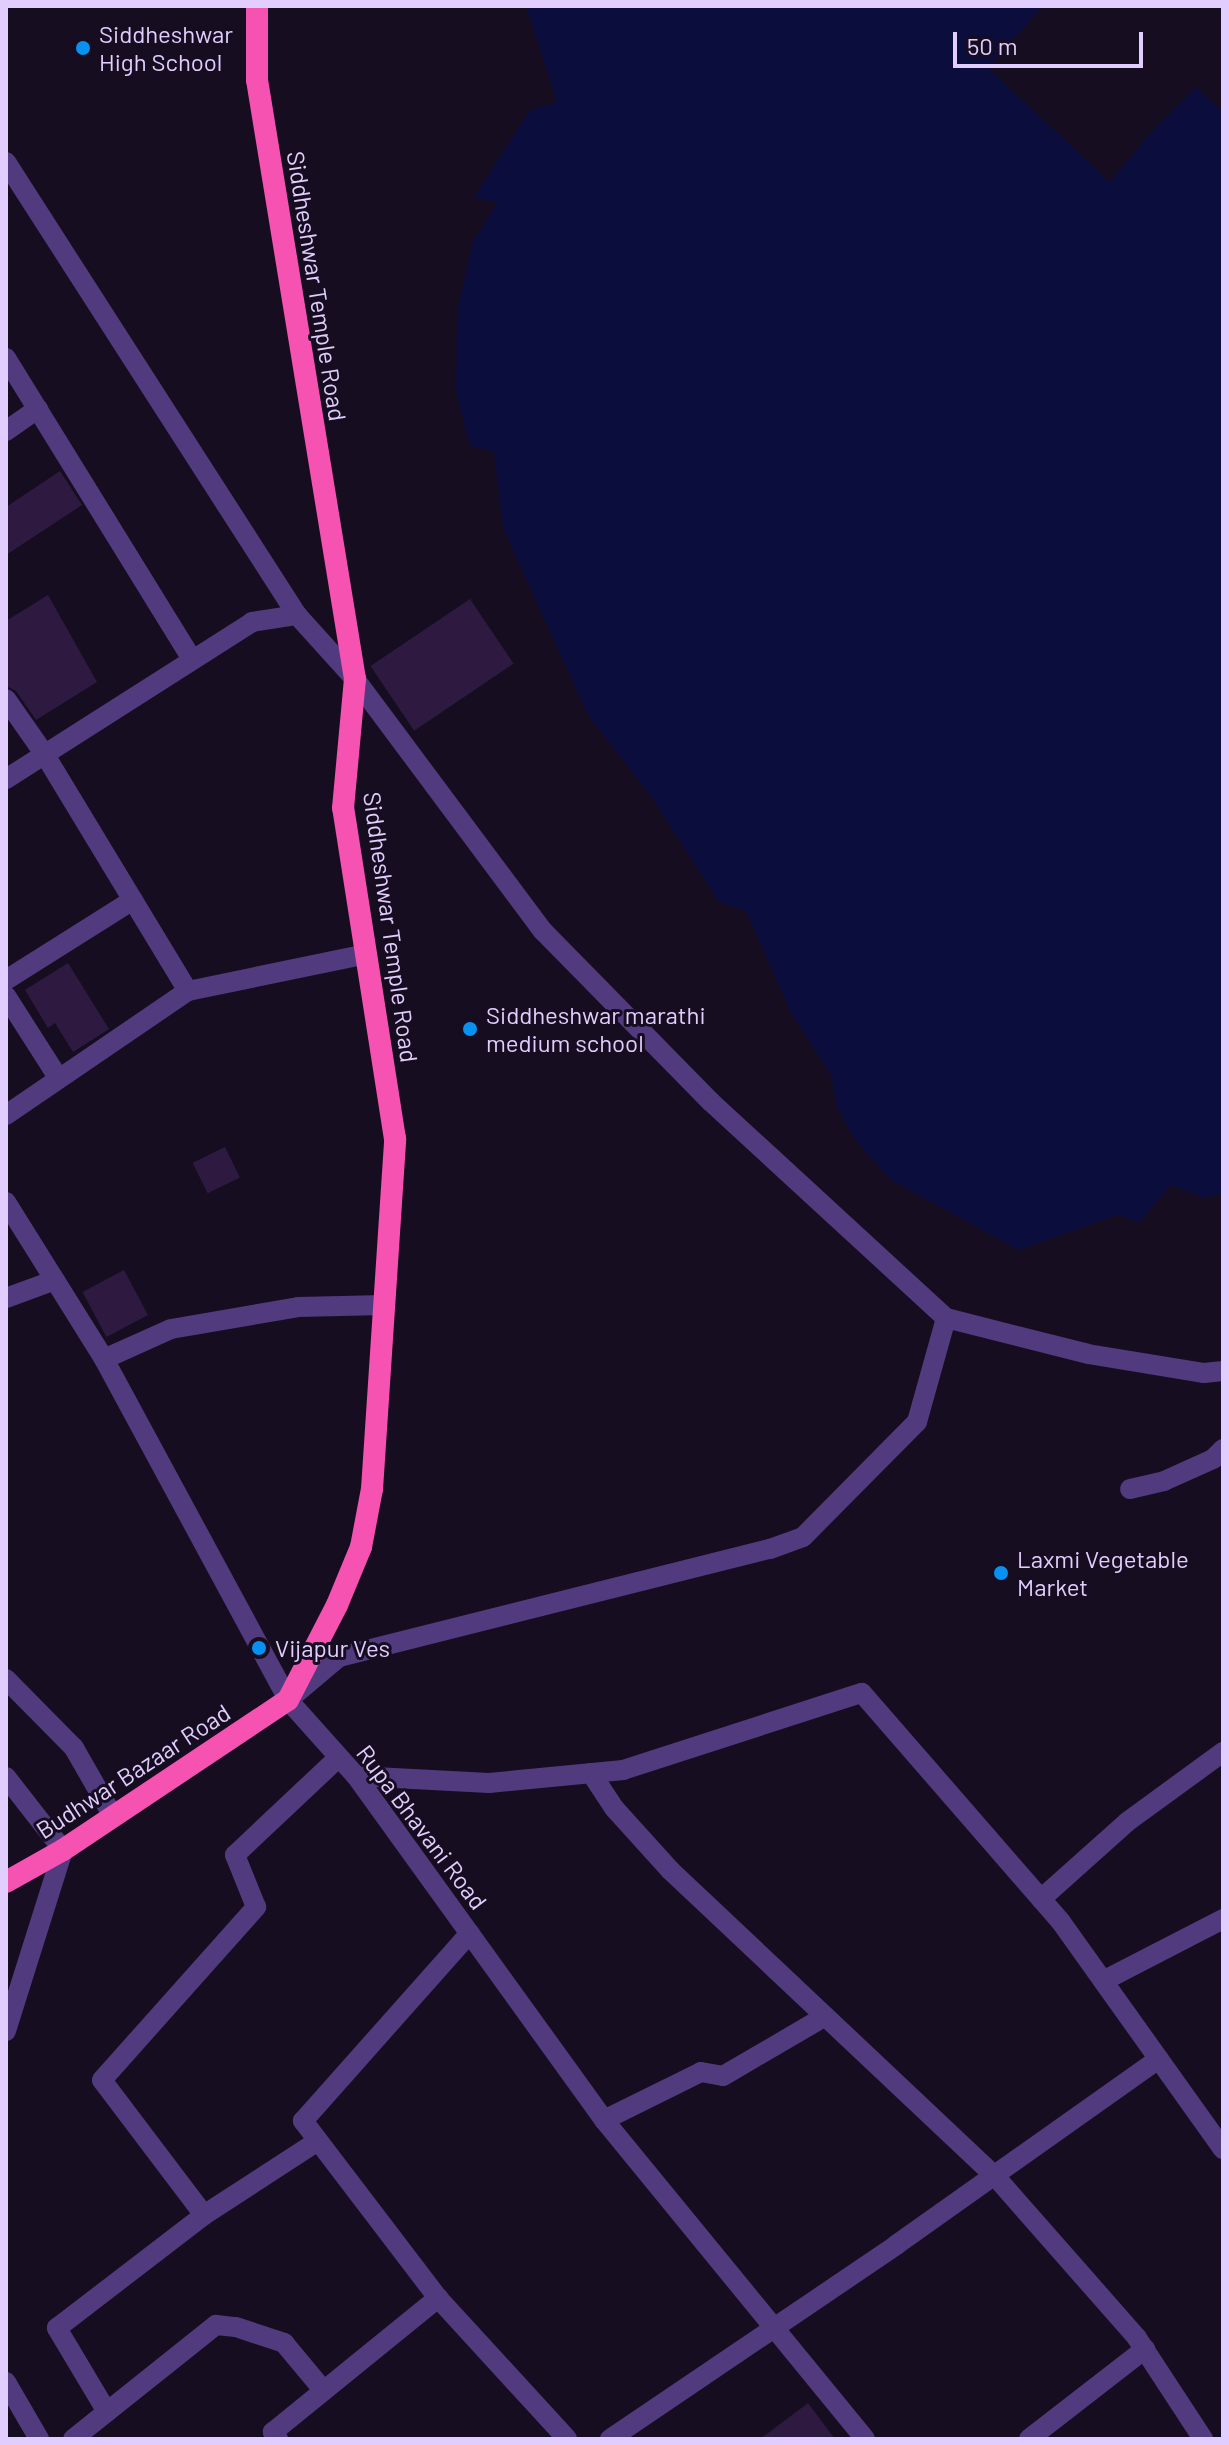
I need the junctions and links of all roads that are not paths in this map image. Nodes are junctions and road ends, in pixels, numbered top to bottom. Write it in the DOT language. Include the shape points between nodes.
graph roads {
  1 [pos="257,6"];
  2 [pos="6,162"];
  3 [pos="6,358"];
  4 [pos="38,409"];
  5 [pos="6,431"];
  6 [pos="297,615"];
  7 [pos="192,659"];
  8 [pos="355,679"];
  9 [pos="6,699"];
  10 [pos="45,755"];
  11 [pos="6,779"];
  12 [pos="133,900"];
  13 [pos="366,954"];
  14 [pos="6,980"];
  15 [pos="188,991"];
  16 [pos="6,996"];
  17 [pos="59,1079"];
  18 [pos="6,1115"];
  19 [pos="6,1202"];
  20 [pos="55,1280"];
  21 [pos="6,1298"];
  22 [pos="384,1305"];
  23 [pos="946,1318"];
  24 [pos="104,1359"];
  25 [pos="1223,1371"];
  26 [pos="1223,1449"];
  27 [pos="1130,1489"];
  28 [pos="6,1679"];
  29 [pos="288,1700"];
  30 [pos="1223,1752"];
  31 [pos="338,1758"];
  32 [pos="591,1773"];
  33 [pos="356,1776"];
  34 [pos="6,1777"];
  35 [pos="113,1816"];
  36 [pos="63,1850"];
  37 [pos="6,1882"];
  38 [pos="1041,1899"];
  39 [pos="1223,1919"];
  40 [pos="470,1933"];
  41 [pos="1103,1981"];
  42 [pos="824,2017"];
  43 [pos="6,2031"];
  44 [pos="1159,2059"];
  45 [pos="604,2120"];
  46 [pos="318,2141"];
  47 [pos="1223,2149"];
  48 [pos="994,2175"];
  49 [pos="204,2215"];
  50 [pos="438,2298"];
  51 [pos="775,2328"];
  52 [pos="1145,2349"];
  53 [pos="6,2382"];
  54 [pos="324,2391"];
  55 [pos="107,2412"];
  56 [pos="39,2439"];
  57 [pos="73,2439"];
  58 [pos="278,2439"];
  59 [pos="567,2439"];
  60 [pos="610,2439"];
  61 [pos="865,2439"];
  62 [pos="1029,2439"];
  63 [pos="1203,2439"];
  1 -- 8 [label="highway, Siddheshwar Temple Road" via="257,80"];
  2 -- 6 [label="street"];
  3 -- 4 [label="street"];
  4 -- 5 [label="street"];
  4 -- 7 [label="street"];
  6 -- 7 [label="street" via="252,622"];
  6 -- 8 [label="street"];
  7 -- 10 [label="street"];
  8 -- 13 [label="highway, Siddheshwar Temple Road" via="343,808"];
  8 -- 23 [label="street" via="543,931 711,1102"];
  9 -- 10 [label="street"];
  10 -- 11 [label="street"];
  10 -- 12 [label="street"];
  12 -- 14 [label="street"];
  12 -- 15 [label="street"];
  13 -- 15 [label="street"];
  13 -- 22 [label="highway, Siddheshwar Temple Road" via="395,1139"];
  15 -- 17 [label="street"];
  16 -- 17 [label="street"];
  17 -- 18 [label="street"];
  19 -- 20 [label="street, Rupa Bhavani Road"];
  20 -- 21 [label="street"];
  20 -- 24 [label="street, Rupa Bhavani Road"];
  22 -- 24 [label="street" via="298,1307 171,1329"];
  22 -- 29 [label="highway, Siddheshwar Temple Road" via="372,1489 361,1547"];
  23 -- 25 [label="street" via="1088,1354 1204,1373"];
  23 -- 29 [label="street" via="917,1422 803,1537 339,1657"];
  24 -- 29 [label="street, Rupa Bhavani Road"];
  26 -- 27 [label="street" via="1213,1459 1164,1481"];
  28 -- 35 [label="street" via="74,1748"];
  29 -- 31 [label="street, Rupa Bhavani Road"];
  29 -- 35 [label="highway, Budhwar Bazaar Road"];
  30 -- 38 [label="street" via="1127,1822"];
  31 -- 33 [label="street, Rupa Bhavani Road"];
  31 -- 49 [label="street" via="235,1855 256,1907 102,2080"];
  32 -- 33 [label="street" via="489,1783"];
  32 -- 38 [label="street" via="623,1770 862,1693"];
  32 -- 42 [label="street" via="614,1808 670,1870"];
  33 -- 40 [label="street, Rupa Bhavani Road"];
  34 -- 36 [label="street"];
  35 -- 36 [label="highway, Budhwar Bazaar Road"];
  36 -- 37 [label="highway, Budhwar Bazaar Road"];
  36 -- 43 [label="street"];
  38 -- 41 [label="street"];
  39 -- 41 [label="street"];
  40 -- 45 [label="street, Rupa Bhavani Road"];
  40 -- 46 [label="street" via="303,2121"];
  41 -- 44 [label="street"];
  42 -- 45 [label="street" via="723,2076 701,2072"];
  42 -- 48 [label="street"];
  44 -- 47 [label="street"];
  44 -- 48 [label="street"];
  45 -- 51 [label="street, Rupa Bhavani Road"];
  46 -- 49 [label="street"];
  46 -- 50 [label="street"];
  48 -- 51 [label="street"];
  48 -- 52 [label="street"];
  49 -- 55 [label="street" via="57,2328"];
  50 -- 54 [label="street"];
  50 -- 59 [label="street"];
  51 -- 60 [label="street"];
  51 -- 61 [label="street, Rupa Bhavani Road"];
  52 -- 62 [label="street"];
  52 -- 63 [label="street"];
  53 -- 56 [label="street"];
  54 -- 55 [label="street" via="284,2343 216,2325"];
  54 -- 58 [label="street" via="273,2432"];
  55 -- 57 [label="street"];
}
